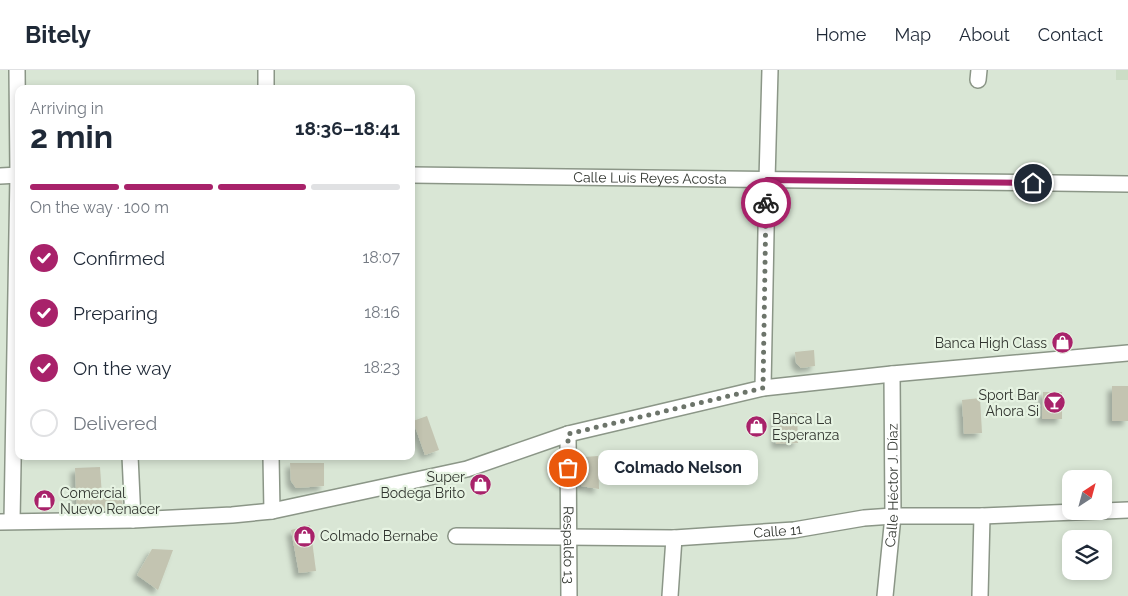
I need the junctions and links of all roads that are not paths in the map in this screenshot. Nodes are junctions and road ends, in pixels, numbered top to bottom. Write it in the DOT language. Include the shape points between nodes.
graph roads {
  1 [pos="17,70"];
  2 [pos="266,70"];
  3 [pos="770,70"];
  4 [pos="17,85"];
  5 [pos="266,85"];
  6 [pos="15,175"];
  7 [pos="415,175"];
  8 [pos="0,176"];
  9 [pos="767,180"];
  10 [pos="1128,184"];
  11 [pos="15,262"];
  12 [pos="1128,353"];
  13 [pos="892,374"];
  14 [pos="763,388"];
  15 [pos="568,434"];
  16 [pos="130,460"];
  17 [pos="271,460"];
  18 [pos="1128,510"];
  19 [pos="272,511"];
  20 [pos="1112,511"];
  21 [pos="1062,513"];
  22 [pos="893,516"];
  23 [pos="982,516"];
  24 [pos="133,520"];
  25 [pos="6,522"];
  26 [pos="456,536"];
  27 [pos="568,537"];
  28 [pos="674,538"];
  29 [pos="569,596"];
  30 [pos="670,596"];
  31 [pos="885,596"];
  32 [pos="980,596"];
  1 -- 4 [label="street"];
  2 -- 5 [label="street"];
  3 -- 9 [label="street"];
  6 -- 8 [label="street"];
  7 -- 9 [label="street, Calle Luis Reyes Acosta"];
  9 -- 10 [label="street, Calle Luis Reyes Acosta"];
  9 -- 14 [label="street"];
  11 -- 25 [label="street"];
  12 -- 13 [label="street"];
  13 -- 14 [label="street"];
  13 -- 22 [label="street, Calle Héctor J. Díaz"];
  14 -- 15 [label="street"];
  15 -- 19 [label="street" via="467,468"];
  15 -- 27 [label="street, Respaldo 13"];
  16 -- 24 [label="street"];
  17 -- 19 [label="street"];
  18 -- 20 [label="street"];
  19 -- 24 [label="street"];
  21 -- 23 [label="street, Calle 11"];
  22 -- 23 [label="street, Calle 11"];
  22 -- 28 [label="street, Calle 11" via="794,530"];
  22 -- 31 [label="street, Calle Héctor J. Díaz"];
  23 -- 32 [label="street"];
  24 -- 25 [label="street"];
  26 -- 27 [label="street, Calle 11"];
  27 -- 28 [label="street, Calle 11"];
  27 -- 29 [label="street, Respaldo 13"];
  28 -- 30 [label="street"];
}
